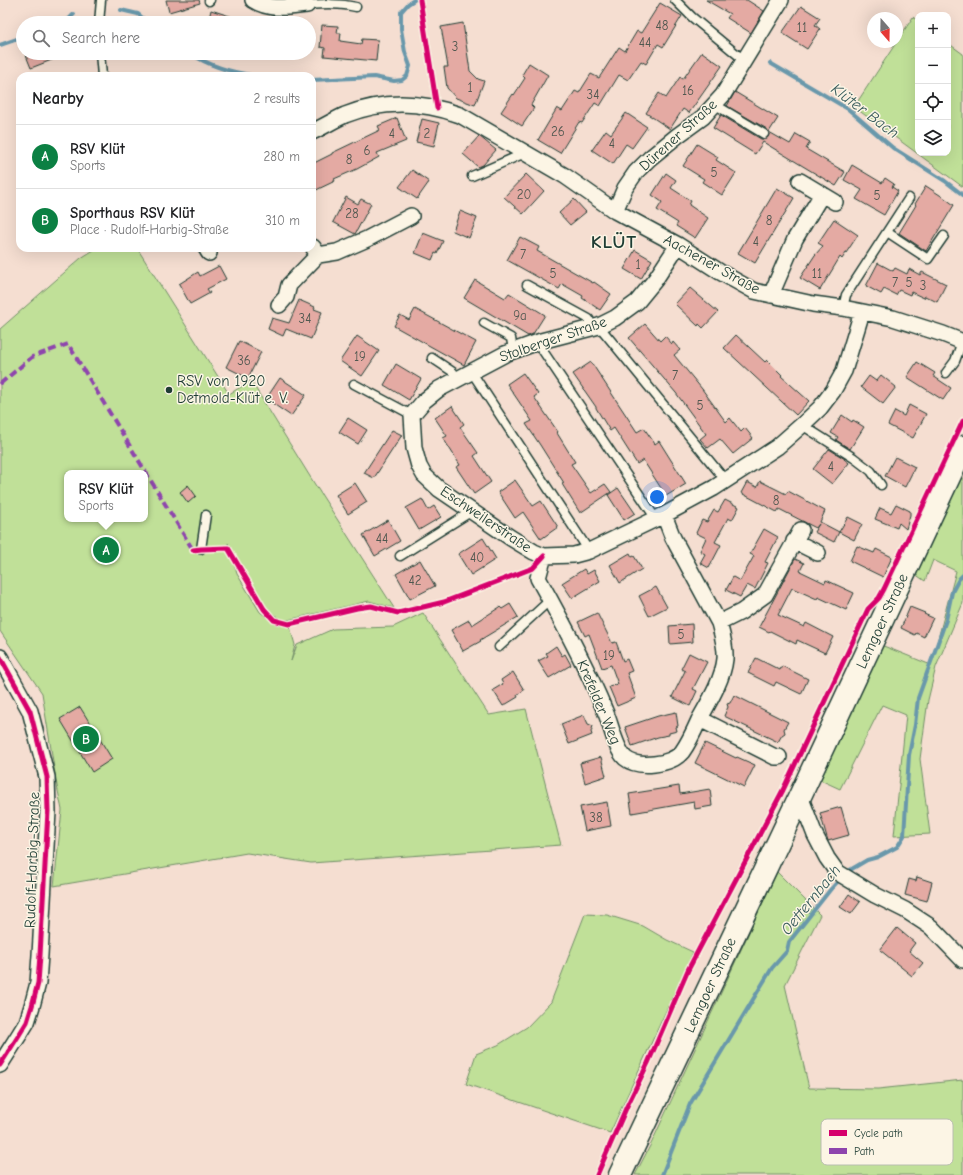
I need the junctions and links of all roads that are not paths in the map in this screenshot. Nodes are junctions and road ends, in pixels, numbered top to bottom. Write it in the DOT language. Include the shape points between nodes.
graph roads {
  1 [pos="102,0"];
  2 [pos="253,0"];
  3 [pos="675,0"];
  4 [pos="781,0"];
  5 [pos="307,5"];
  6 [pos="356,7"];
  7 [pos="100,16"];
  8 [pos="101,60"];
  9 [pos="745,61"];
  10 [pos="102,72"];
  11 [pos="714,104"];
  12 [pos="316,130"];
  13 [pos="764,134"];
  14 [pos="525,153"];
  15 [pos="472,176"];
  16 [pos="800,181"];
  17 [pos="822,194"];
  18 [pos="909,198"];
  19 [pos="835,202"];
  20 [pos="615,211"];
  21 [pos="411,216"];
  22 [pos="887,232"];
  23 [pos="944,236"];
  24 [pos="678,244"];
  25 [pos="316,251"];
  26 [pos="314,252"];
  27 [pos="527,285"];
  28 [pos="772,296"];
  29 [pos="279,305"];
  30 [pos="843,308"];
  31 [pos="862,312"];
  32 [pos="484,323"];
  33 [pos="595,326"];
  34 [pos="537,342"];
  35 [pos="962,342"];
  36 [pos="513,351"];
  37 [pos="432,358"];
  38 [pos="471,371"];
  39 [pos="946,373"];
  40 [pos="457,379"];
  41 [pos="354,384"];
  42 [pos="412,415"];
  43 [pos="802,425"];
  44 [pos="963,447"];
  45 [pos="726,480"];
  46 [pos="880,484"];
  47 [pos="472,511"];
  48 [pos="206,516"];
  49 [pos="660,517"];
  50 [pos="200,549"];
  51 [pos="589,551"];
  52 [pos="818,553"];
  53 [pos="400,556"];
  54 [pos="544,556"];
  55 [pos="550,600"];
  56 [pos="718,623"];
  57 [pos="499,647"];
  58 [pos="0,657"];
  59 [pos="700,719"];
  60 [pos="778,758"];
  61 [pos="800,796"];
  62 [pos="963,960"];
  63 [pos="0,1065"];
  64 [pos="620,1175"];
  1 -- 7 [label="lane"];
  2 -- 5 [label="street" via="271,7"];
  3 -- 9 [label="lane"];
  4 -- 9 [label="street, Dürener Straße"];
  5 -- 6 [label="lane"];
  8 -- 10 [label="lane"];
  9 -- 11 [label="street, Dürener Straße" via="723,95"];
  11 -- 13 [label="lane"];
  11 -- 20 [label="street, Dürener Straße" via="703,117 636,172 625,188"];
  12 -- 14 [label="street, Aachener Straße" via="345,115 372,107 389,104 422,105 460,115"];
  14 -- 15 [label="lane"];
  14 -- 20 [label="street, Aachener Straße" via="565,176"];
  16 -- 17 [label="street"];
  17 -- 19 [label="street"];
  17 -- 28 [label="street" via="795,239"];
  18 -- 22 [label="lane"];
  20 -- 24 [label="street, Aachener Straße"];
  21 -- 25 [label="street" via="337,252"];
  22 -- 23 [label="lane" via="928,259"];
  22 -- 30 [label="lane" via="846,295"];
  24 -- 28 [label="street, Aachener Straße" via="754,291"];
  24 -- 33 [label="street, Stolberger Straße" via="637,302 615,318"];
  26 -- 29 [label="street" via="289,285 286,297"];
  27 -- 33 [label="lane" via="589,319"];
  28 -- 30 [label="street, Aachener Straße"];
  30 -- 31 [label="street, Aachener Straße"];
  31 -- 35 [label="street, Aachener Straße" via="893,318"];
  31 -- 43 [label="street, Eschweilerstraße" via="844,371 820,408"];
  32 -- 36 [label="lane" via="511,338"];
  33 -- 34 [label="street, Stolberger Straße"];
  33 -- 45 [label="lane"];
  34 -- 36 [label="street, Stolberger Straße"];
  34 -- 49 [label="lane"];
  35 -- 39 [label="lane" via="955,361"];
  36 -- 38 [label="street, Stolberger Straße"];
  37 -- 40 [label="lane" via="453,372"];
  38 -- 40 [label="street, Stolberger Straße"];
  38 -- 51 [label="lane"];
  40 -- 42 [label="street, Stolberger Straße" via="439,389"];
  41 -- 42 [label="lane"];
  42 -- 47 [label="street, Eschweilerstraße" via="416,457 424,475 439,489"];
  43 -- 45 [label="street, Eschweilerstraße" via="777,448"];
  43 -- 46 [label="lane" via="854,458 870,471"];
  44 -- 61 [label="main road, Lemgoer Straße" via="948,467 910,548"];
  45 -- 49 [label="street, Eschweilerstraße"];
  47 -- 53 [label="lane"];
  47 -- 54 [label="street, Eschweilerstraße" via="511,538"];
  48 -- 50 [label="lane"];
  49 -- 51 [label="street, Eschweilerstraße"];
  49 -- 56 [label="street, Krefelder Weg"];
  51 -- 54 [label="street, Eschweilerstraße" via="574,555"];
  52 -- 56 [label="street" via="797,536 765,594 741,612"];
  54 -- 55 [label="street, Krefelder Weg" via="538,578"];
  55 -- 57 [label="lane"];
  55 -- 59 [label="street, Krefelder Weg" via="580,657 620,751 626,759 637,764 651,764 674,758 682,752"];
  56 -- 59 [label="street, Krefelder Weg" via="725,659 718,683"];
  58 -- 63 [label="street, Rudolf-Harbig-Straße" via="30,711 47,777 48,811 38,983 27,1022"];
  59 -- 60 [label="street"];
  61 -- 62 [label="street" via="815,835 837,872 931,927"];
  61 -- 64 [label="main road, Lemgoer Straße"];
}
